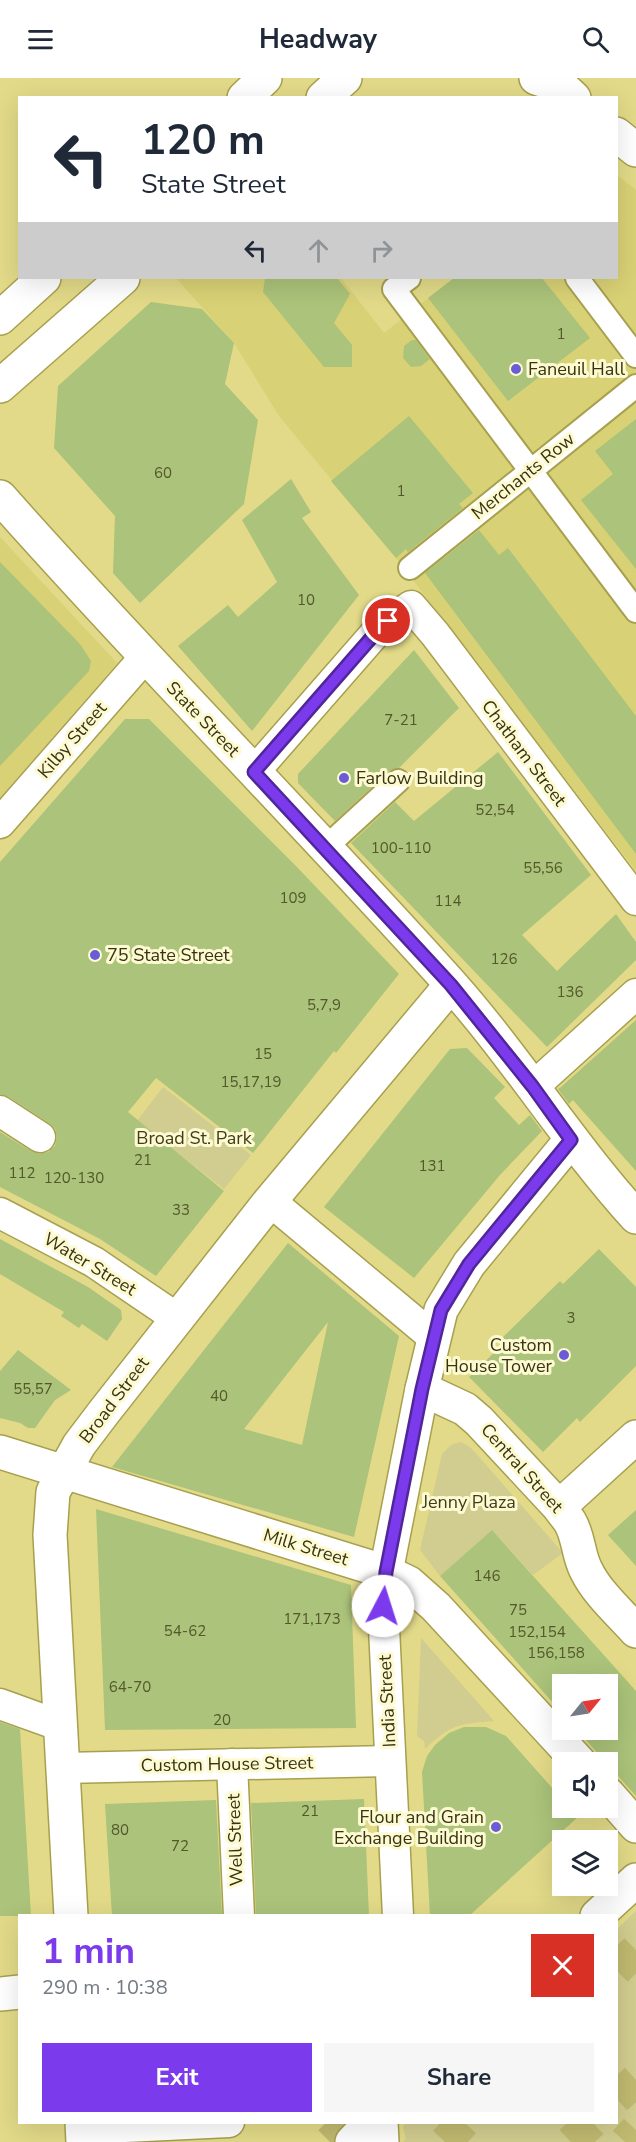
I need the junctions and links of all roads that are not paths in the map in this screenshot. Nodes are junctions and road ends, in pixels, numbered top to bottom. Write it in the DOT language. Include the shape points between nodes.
graph roads {
  1 [pos="265,78"];
  2 [pos="345,78"];
  3 [pos="246,96"];
  4 [pos="325,96"];
  5 [pos="618,136"];
  6 [pos="636,150"];
  7 [pos="43,279"];
  8 [pos="122,279"];
  9 [pos="408,279"];
  10 [pos="578,279"];
  11 [pos="0,318"];
  12 [pos="636,356"];
  13 [pos="0,386"];
  14 [pos="636,386"];
  15 [pos="530,470"];
  16 [pos="0,497"];
  17 [pos="410,568"];
  18 [pos="636,611"];
  19 [pos="145,657"];
  20 [pos="254,772"];
  21 [pos="398,781"];
  22 [pos="0,823"];
  23 [pos="325,848"];
  24 [pos="636,900"];
  25 [pos="451,985"];
  26 [pos="636,994"];
  27 [pos="533,1087"];
  28 [pos="0,1111"];
  29 [pos="40,1137"];
  30 [pos="571,1140"];
  31 [pos="270,1201"];
  32 [pos="0,1213"];
  33 [pos="636,1217"];
  34 [pos="178,1318"];
  35 [pos="433,1337"];
  36 [pos="422,1389"];
  37 [pos="636,1437"];
  38 [pos="0,1452"];
  39 [pos="63,1472"];
  40 [pos="559,1507"];
  41 [pos="386,1572"];
  42 [pos="636,1631"];
  43 [pos="0,1704"];
  44 [pos="61,1726"];
  45 [pos="570,1752"];
  46 [pos="390,1761"];
  47 [pos="232,1764"];
  48 [pos="63,1768"];
  49 [pos="618,1805"];
  50 [pos="636,1826"];
  51 [pos="636,1880"];
  52 [pos="71,1914"];
  53 [pos="239,1914"];
  54 [pos="398,1914"];
  55 [pos="599,1914"];
  56 [pos="18,1992"];
  57 [pos="0,1994"];
  58 [pos="197,2124"];
  59 [pos="369,2124"];
  60 [pos="381,2124"];
  61 [pos="83,2131"];
  62 [pos="352,2142"];
  63 [pos="382,2142"];
  1 -- 3 [label="main road"];
  2 -- 4 [label="main road"];
  5 -- 6 [label="main road"];
  7 -- 11 [label="main road"];
  8 -- 13 [label="main road"];
  9 -- 15 [label="street" via="394,289"];
  10 -- 12 [label="street"];
  14 -- 15 [label="street, Merchants Row"];
  15 -- 17 [label="street, Merchants Row"];
  15 -- 18 [label="street"];
  16 -- 19 [label="main road, State Street"];
  19 -- 20 [label="main road, State Street"];
  19 -- 22 [label="street, Kilby Street"];
  20 -- 23 [label="main road, State Street"];
  20 -- 24 [label="street, Chatham Street" via="379,629 411,606"];
  21 -- 23 [label="street"];
  23 -- 25 [label="main road, State Street"];
  25 -- 27 [label="main road, State Street"];
  25 -- 31 [label="main road, Broad Street"];
  26 -- 27 [label="street"];
  27 -- 30 [label="main road, State Street"];
  28 -- 29 [label="street"];
  30 -- 33 [label="main road, State Street"];
  30 -- 35 [label="main road, India Street" via="469,1264 441,1310"];
  31 -- 34 [label="main road, Broad Street"];
  31 -- 35 [label="street"];
  32 -- 34 [label="street, Water Street" via="94,1262"];
  34 -- 39 [label="main road, Broad Street" via="104,1412"];
  35 -- 36 [label="main road, India Street"];
  36 -- 40 [label="main road, Central Street" via="465,1409 479,1421"];
  36 -- 41 [label="main road, India Street"];
  37 -- 40 [label="main road"];
  38 -- 39 [label="main road, Milk Street"];
  39 -- 41 [label="main road, Milk Street"];
  39 -- 44 [label="main road, Broad Street" via="53,1492 50,1513"];
  40 -- 42 [label="main road, Central Street" via="570,1522 587,1572"];
  41 -- 45 [label="main road, Milk Street" via="409,1583 436,1607"];
  41 -- 46 [label="street, India Street" via="384,1628"];
  43 -- 44 [label="street"];
  44 -- 48 [label="main road, Broad Street"];
  46 -- 47 [label="street, Custom House Street"];
  46 -- 54 [label="street, India Street"];
  47 -- 48 [label="street, Custom House Street"];
  47 -- 53 [label="street, Well Street"];
  48 -- 52 [label="main road, Broad Street"];
  49 -- 50 [label="main road"];
  51 -- 55 [label="main road"];
  56 -- 57 [label="main road"];
  58 -- 61 [label="street"];
  59 -- 62 [label="main road"];
  60 -- 63 [label="main road"];
}
